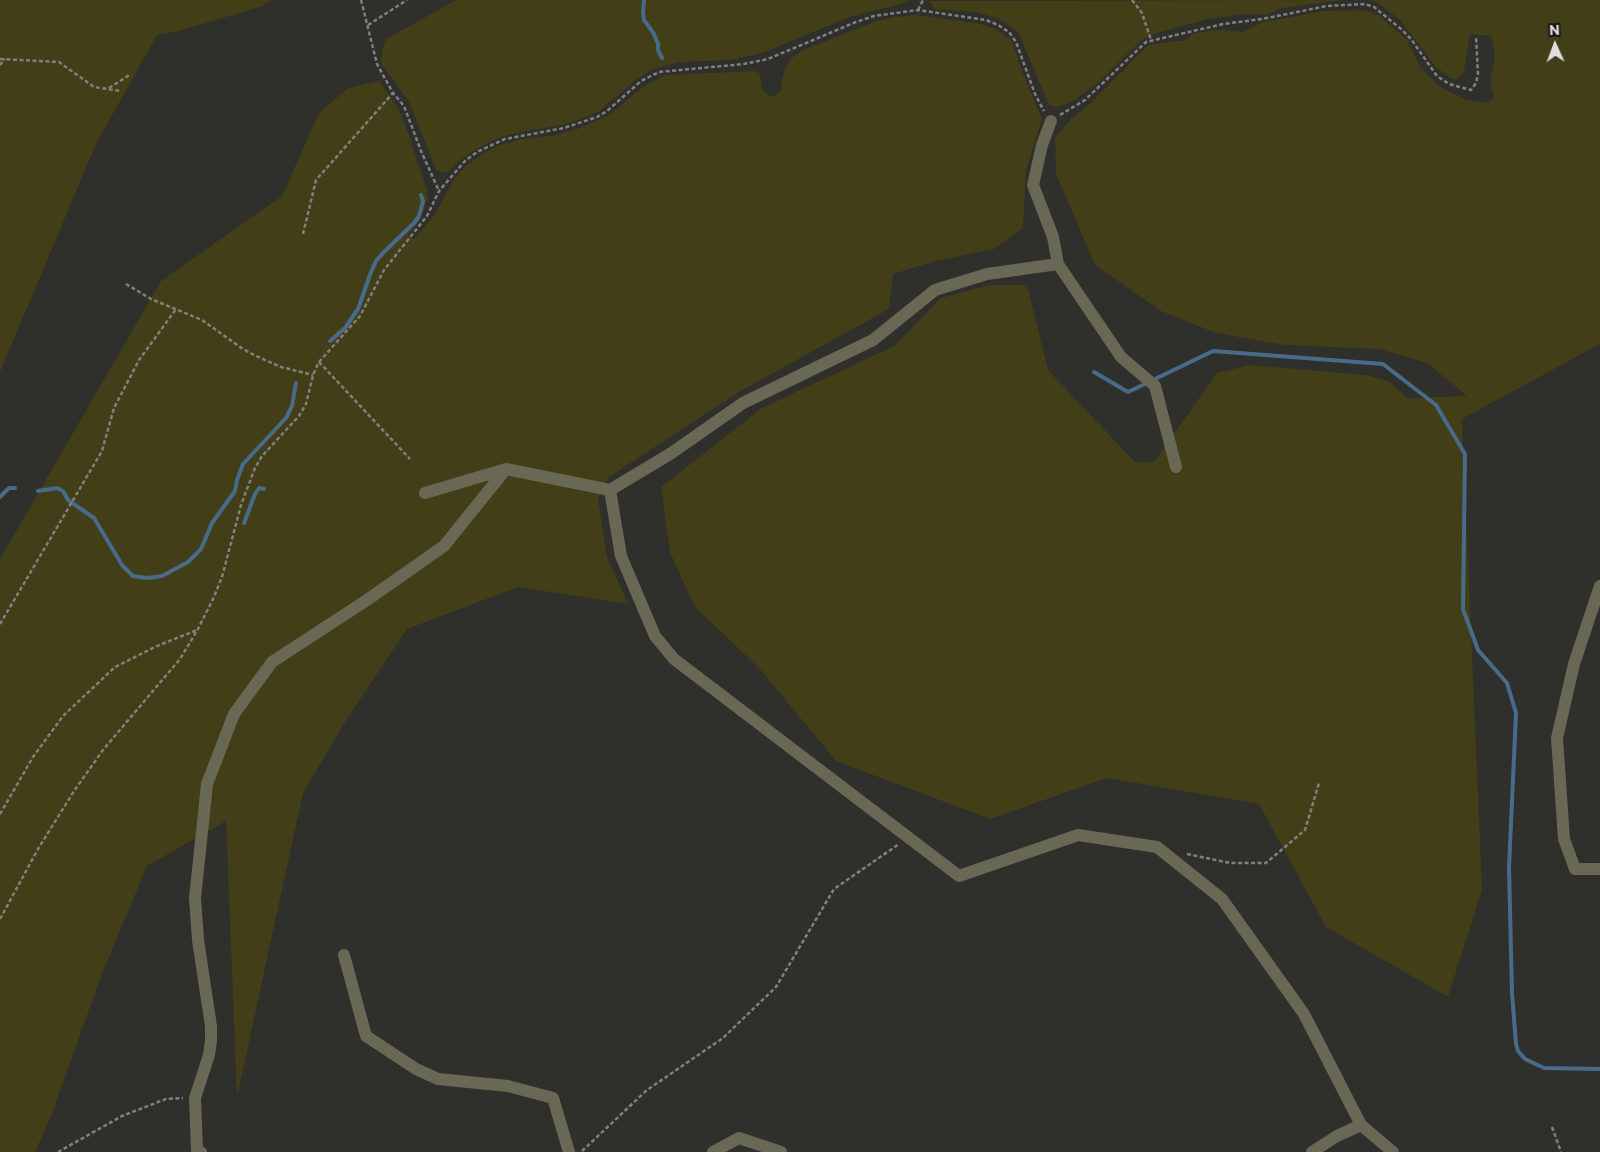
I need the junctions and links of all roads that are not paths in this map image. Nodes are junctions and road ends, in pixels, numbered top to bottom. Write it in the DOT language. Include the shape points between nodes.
graph roads {
  1 [pos="1052,121"];
  2 [pos="1058,264"];
  3 [pos="1176,467"];
  4 [pos="506,469"];
  5 [pos="610,490"];
  6 [pos="425,493"];
  7 [pos="1600,586"];
  8 [pos="1600,869"];
  9 [pos="344,955"];
  10 [pos="1361,1125"];
  11 [pos="197,1151"];
  12 [pos="568,1152"];
  13 [pos="713,1152"];
  14 [pos="781,1152"];
  15 [pos="1312,1152"];
  16 [pos="1393,1152"];
  1 -- 2 [label="lane" via="1042,145 1034,186 1053,237"];
  2 -- 3 [label="lane" via="1121,357 1155,386"];
  2 -- 5 [label="lane" via="986,274 935,290 873,340 743,403 670,454"];
  4 -- 5 [label="lane"];
  4 -- 6 [label="lane"];
  4 -- 11 [label="lane" via="444,546 272,662 234,714 207,784 195,898 212,1040 195,1098"];
  5 -- 10 [label="lane" via="621,556 655,636 674,659 959,876 1078,835 1156,847 1222,899 1304,1014"];
  7 -- 8 [label="lane" via="1574,664 1557,738 1564,839 1575,869"];
  9 -- 12 [label="lane" via="366,1036 416,1069 438,1078 508,1086 553,1098"];
  10 -- 15 [label="lane"];
  10 -- 16 [label="lane"];
  13 -- 14 [label="lane" via="739,1138"];
}
